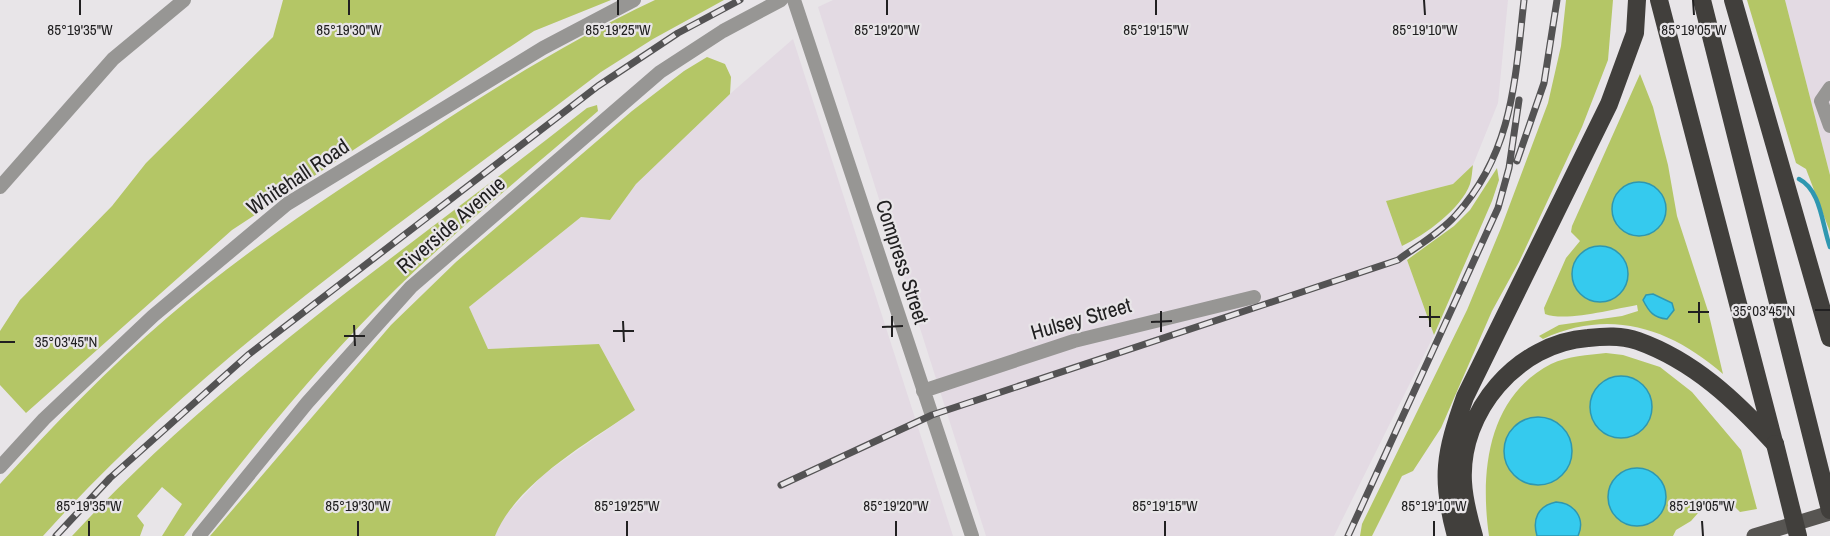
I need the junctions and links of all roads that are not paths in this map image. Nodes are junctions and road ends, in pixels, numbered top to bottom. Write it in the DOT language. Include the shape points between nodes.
graph roads {
  1 [pos="184,0"];
  2 [pos="634,0"];
  3 [pos="781,0"];
  4 [pos="794,0"];
  5 [pos="1637,0"];
  6 [pos="1659,0"];
  7 [pos="1702,0"];
  8 [pos="1733,0"];
  9 [pos="1830,88"];
  10 [pos="1830,126"];
  11 [pos="0,187"];
  12 [pos="1254,297"];
  13 [pos="1830,338"];
  14 [pos="923,391"];
  15 [pos="1775,444"];
  16 [pos="0,467"];
  17 [pos="1830,512"];
  18 [pos="199,536"];
  19 [pos="972,536"];
  20 [pos="1456,536"];
  21 [pos="1474,536"];
  22 [pos="1754,536"];
  23 [pos="1798,536"];
  1 -- 11 [label="street" via="113,59"];
  2 -- 16 [label="street, Whitehall Road" via="543,48 287,204 153,316 44,419"];
  3 -- 18 [label="street, Riverside Avenue" via="660,72 411,287 307,402"];
  4 -- 14 [label="street, Compress Street"];
  5 -- 20 [label="highway" via="1635,33 1609,104 1465,397 1448,442 1448,507"];
  6 -- 15 [label="highway"];
  7 -- 17 [label="highway"];
  8 -- 13 [label="highway"];
  9 -- 10 [label="street" via="1821,101"];
  12 -- 14 [label="street, Hulsey Street" via="1074,341"];
  14 -- 19 [label="street, Compress Street"];
  15 -- 21 [label="highway" via="1721,389 1667,354 1620,337 1559,342 1526,358 1510,371 1490,396 1470,436 1463,482"];
  15 -- 23 [label="highway, bridge"];
  17 -- 22 [label="main road"];
}
